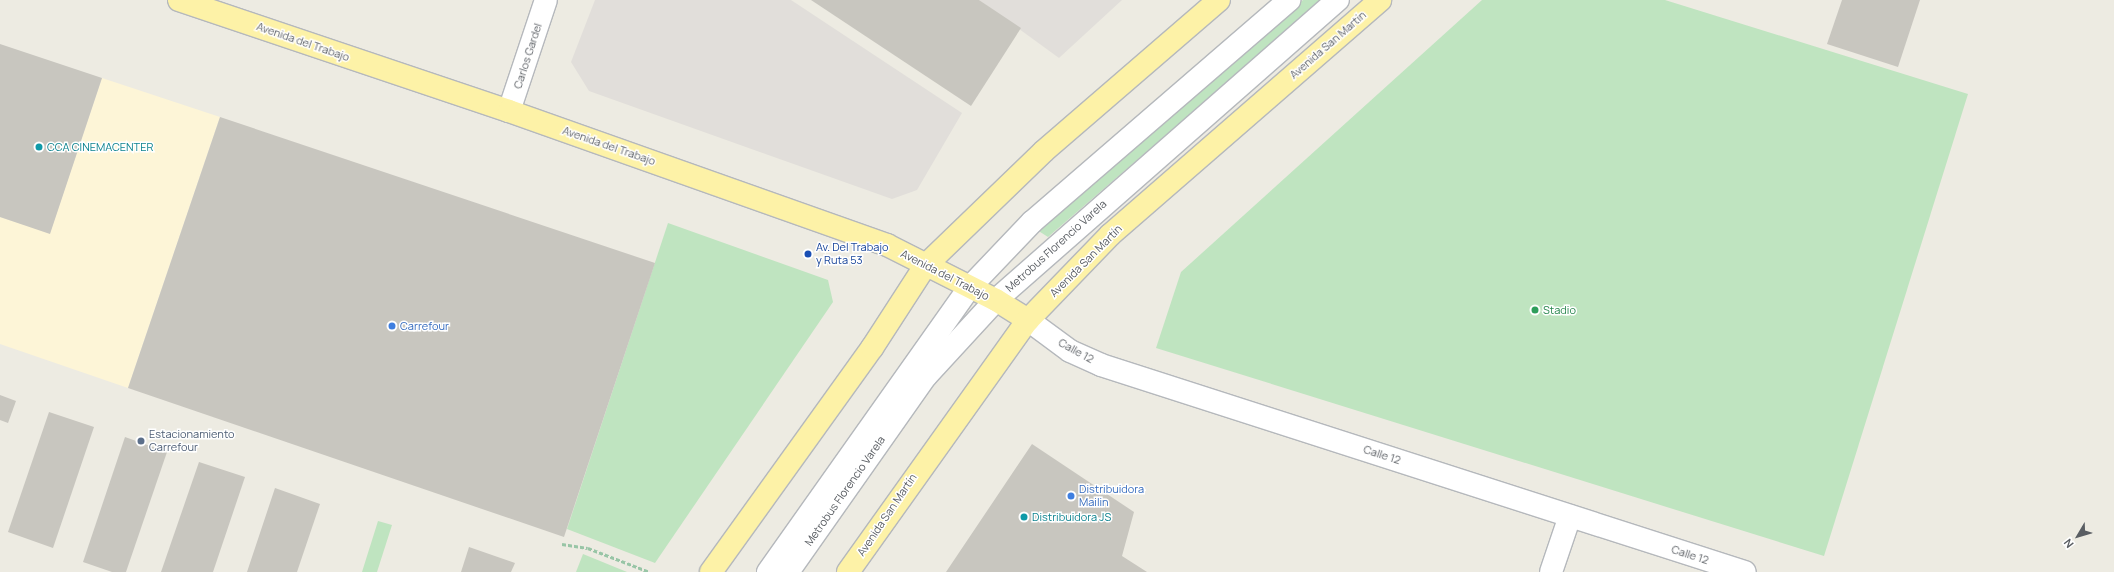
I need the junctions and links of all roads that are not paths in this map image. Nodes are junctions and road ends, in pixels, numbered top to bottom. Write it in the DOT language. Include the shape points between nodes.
graph roads {
  1 [pos="179,0"];
  2 [pos="546,0"];
  3 [pos="1219,0"];
  4 [pos="1289,0"];
  5 [pos="1338,0"];
  6 [pos="1380,0"];
  7 [pos="509,111"];
  8 [pos="926,266"];
  9 [pos="970,287"];
  10 [pos="996,300"];
  11 [pos="1028,320"];
  12 [pos="1570,516"];
  13 [pos="711,572"];
  14 [pos="768,572"];
  15 [pos="788,572"];
  16 [pos="848,572"];
  17 [pos="1551,572"];
  18 [pos="1745,572"];
  1 -- 7 [label="main road, Avenida del Trabajo"];
  2 -- 7 [label="street, Carlos Gardel"];
  3 -- 8 [label="main road" via="1038,156"];
  4 -- 9 [label="street, Metrobus Florencio Varela" via="1032,222"];
  5 -- 10 [label="street, Metrobus Florencio Varela"];
  6 -- 11 [label="main road, Avenida San Martín" via="1110,235"];
  7 -- 8 [label="main road, Avenida del Trabajo" via="887,245"];
  8 -- 9 [label="main road, Avenida del Trabajo"];
  8 -- 13 [label="main road" via="872,348"];
  9 -- 10 [label="main road, Avenida del Trabajo"];
  9 -- 14 [label="street, Metrobus Florencio Varela"];
  10 -- 11 [label="main road, Avenida del Trabajo"];
  10 -- 15 [label="street, Metrobus Florencio Varela" via="926,376"];
  11 -- 12 [label="street, Calle 12" via="1070,351 1101,365"];
  11 -- 16 [label="main road, Avenida San Martín"];
  12 -- 17 [label="street"];
  12 -- 18 [label="street, Calle 12"];
}
